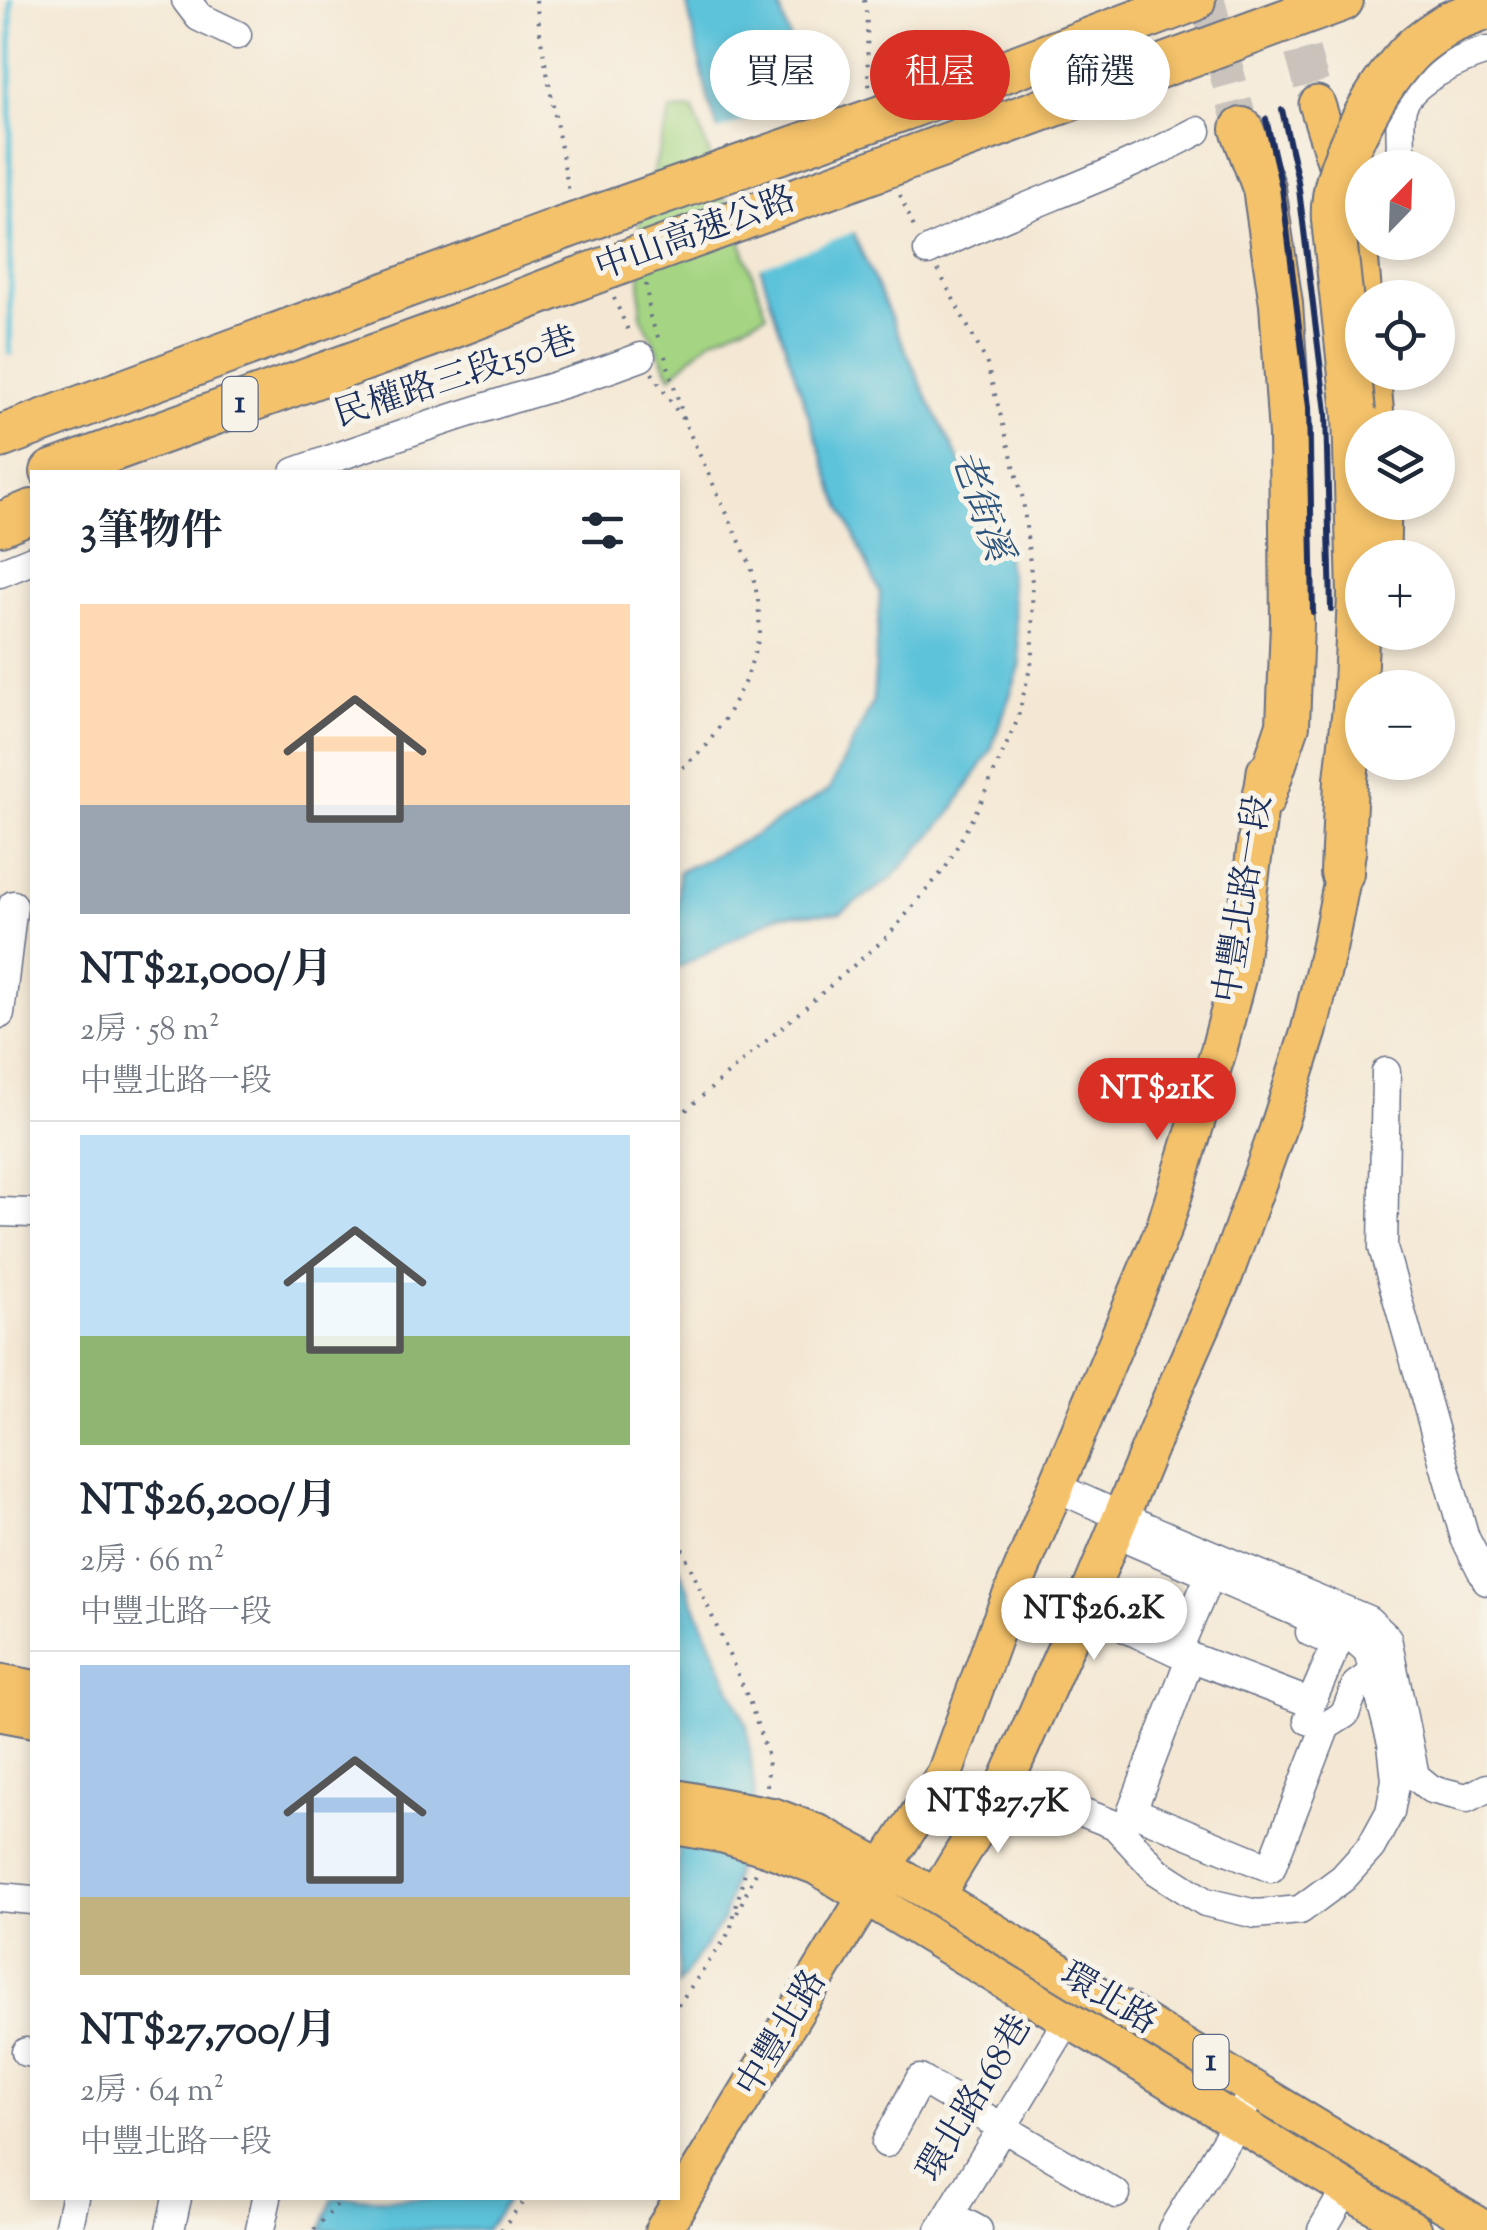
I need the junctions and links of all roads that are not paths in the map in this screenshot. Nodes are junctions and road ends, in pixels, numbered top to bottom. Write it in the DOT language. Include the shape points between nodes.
graph roads {
  1 [pos="186,0"];
  2 [pos="1194,0"];
  3 [pos="1342,0"];
  4 [pos="1469,15"];
  5 [pos="236,35"];
  6 [pos="1487,51"];
  7 [pos="1317,104"];
  8 [pos="1242,128"];
  9 [pos="1197,130"];
  10 [pos="1402,150"];
  11 [pos="1345,184"];
  12 [pos="928,251"];
  13 [pos="289,328"];
  14 [pos="429,336"];
  15 [pos="641,357"];
  16 [pos="1364,410"];
  17 [pos="0,416"];
  18 [pos="0,437"];
  19 [pos="58,470"];
  20 [pos="130,470"];
  21 [pos="300,470"];
  22 [pos="30,481"];
  23 [pos="0,491"];
  24 [pos="30,511"];
  25 [pos="0,524"];
  26 [pos="30,561"];
  27 [pos="0,573"];
  28 [pos="1351,650"];
  29 [pos="1356,650"];
  30 [pos="1288,724"];
  31 [pos="1365,780"];
  32 [pos="1263,798"];
  33 [pos="1342,873"];
  34 [pos="13,905"];
  35 [pos="0,1014"];
  36 [pos="1386,1072"];
  37 [pos="0,1212"];
  38 [pos="30,1214"];
  39 [pos="1058,1488"];
  40 [pos="1122,1518"];
  41 [pos="1166,1558"];
  42 [pos="1487,1581"];
  43 [pos="1204,1589"];
  44 [pos="1080,1615"];
  45 [pos="1181,1661"];
  46 [pos="1373,1673"];
  47 [pos="0,1682"];
  48 [pos="30,1688"];
  49 [pos="0,1714"];
  50 [pos="30,1719"];
  51 [pos="1326,1726"];
  52 [pos="1006,1782"];
  53 [pos="1487,1788"];
  54 [pos="680,1799"];
  55 [pos="680,1827"];
  56 [pos="764,1831"];
  57 [pos="884,1867"];
  58 [pos="936,1896"];
  59 [pos="0,1897"];
  60 [pos="866,1898"];
  61 [pos="30,1900"];
  62 [pos="1067,2021"];
  63 [pos="1254,2088"];
  64 [pos="1236,2124"];
  65 [pos="1003,2126"];
  66 [pos="886,2144"];
  67 [pos="1346,2189"];
  68 [pos="1116,2194"];
  69 [pos="75,2200"];
  70 [pos="177,2200"];
  71 [pos="267,2200"];
  72 [pos="946,2223"];
  73 [pos="68,2230"];
  74 [pos="170,2230"];
  75 [pos="260,2230"];
  76 [pos="664,2230"];
  77 [pos="978,2230"];
  78 [pos="1172,2230"];
  79 [pos="1322,2230"];
  80 [pos="1414,2230"];
  81 [pos="1486,2230"];
  1 -- 5 [label="street" via="198,17"];
  2 -- 13 [label="highway, 中山高速公路 / 1, bridge" via="572,210"];
  3 -- 14 [label="highway, 中山高速公路 / 1, bridge" via="908,172"];
  4 -- 16 [label="highway, bridge" via="1409,52 1375,96 1336,182 1333,220"];
  6 -- 10 [label="street" via="1410,92 1401,109"];
  7 -- 11 [label="main road"];
  8 -- 30 [label="highway" via="1264,188 1281,304 1290,434"];
  8 -- 32 [label="main road, 中豐北路一段" via="1276,422 1276,613"];
  9 -- 12 [label="street"];
  13 -- 17 [label="highway, 1"];
  13 -- 18 [label="highway, 中山高速公路 / 1"];
  14 -- 19 [label="highway, 中山高速公路 / 1"];
  14 -- 20 [label="highway, 1"];
  15 -- 21 [label="street, 民權路三段150巷"];
  22 -- 23 [label="highway"];
  24 -- 25 [label="highway"];
  26 -- 27 [label="street"];
  28 -- 30 [label="highway" via="1332,741 1318,749 1304,746 1293,741"];
  29 -- 33 [label="highway"];
  30 -- 32 [label="highway"];
  31 -- 33 [label="main road"];
  32 -- 39 [label="main road, 中豐北路一段" via="1238,976 1193,1136 1165,1225"];
  33 -- 40 [label="main road" via="1313,1014 1277,1131 1225,1275"];
  34 -- 35 [label="street"];
  36 -- 42 [label="street" via="1383,1248 1465,1538"];
  37 -- 38 [label="street"];
  39 -- 40 [label="street"];
  39 -- 57 [label="main road, 中豐北路一段" via="945,1772"];
  40 -- 41 [label="street" via="1134,1542"];
  40 -- 44 [label="main road"];
  40 -- 53 [label="street" via="1368,1620 1387,1638 1415,1776 1431,1789 1468,1798"];
  41 -- 43 [label="street" via="1164,1570"];
  41 -- 46 [label="street" via="1350,1634 1368,1652"];
  43 -- 45 [label="street"];
  43 -- 45 [label="street" via="1337,1643 1311,1703"];
  44 -- 45 [label="street"];
  44 -- 52 [label="main road"];
  45 -- 51 [label="street" via="1278,1711"];
  45 -- 51 [label="street" via="1132,1811 1271,1868"];
  46 -- 51 [label="street" via="1356,1685 1344,1714"];
  46 -- 52 [label="street" via="1392,1743 1396,1780 1390,1812 1343,1878 1300,1910 1256,1914 1205,1902 1157,1871 1115,1826"];
  47 -- 48 [label="main road"];
  49 -- 50 [label="main road"];
  52 -- 58 [label="main road"];
  54 -- 56 [label="main road, 1, bridge"];
  55 -- 56 [label="main road, 1, bridge"];
  56 -- 57 [label="main road, 環北路 / 1" via="819,1832"];
  56 -- 60 [label="main road, 環北路 / 1"];
  57 -- 58 [label="main road, 環北路 / 1"];
  57 -- 60 [label="main road, 中豐北路一段"];
  58 -- 60 [label="main road"];
  58 -- 63 [label="main road, 環北路 / 1"];
  59 -- 61 [label="street"];
  60 -- 62 [label="main road, 環北路 / 1"];
  60 -- 76 [label="main road, 中豐北路"];
  62 -- 64 [label="main road, 環北路 / 1"];
  62 -- 65 [label="street, 環北路168巷"];
  63 -- 64 [label="street"];
  63 -- 81 [label="main road, 環北路 / 1"];
  64 -- 67 [label="main road, 環北路 / 1"];
  64 -- 78 [label="street"];
  65 -- 66 [label="street" via="920,2079"];
  65 -- 68 [label="street"];
  65 -- 72 [label="street, 環北路168巷"];
  67 -- 79 [label="street"];
  67 -- 80 [label="main road, 環北路 / 1"];
  69 -- 73 [label="street"];
  70 -- 74 [label="street"];
  71 -- 75 [label="street"];
  72 -- 77 [label="street"];
}
